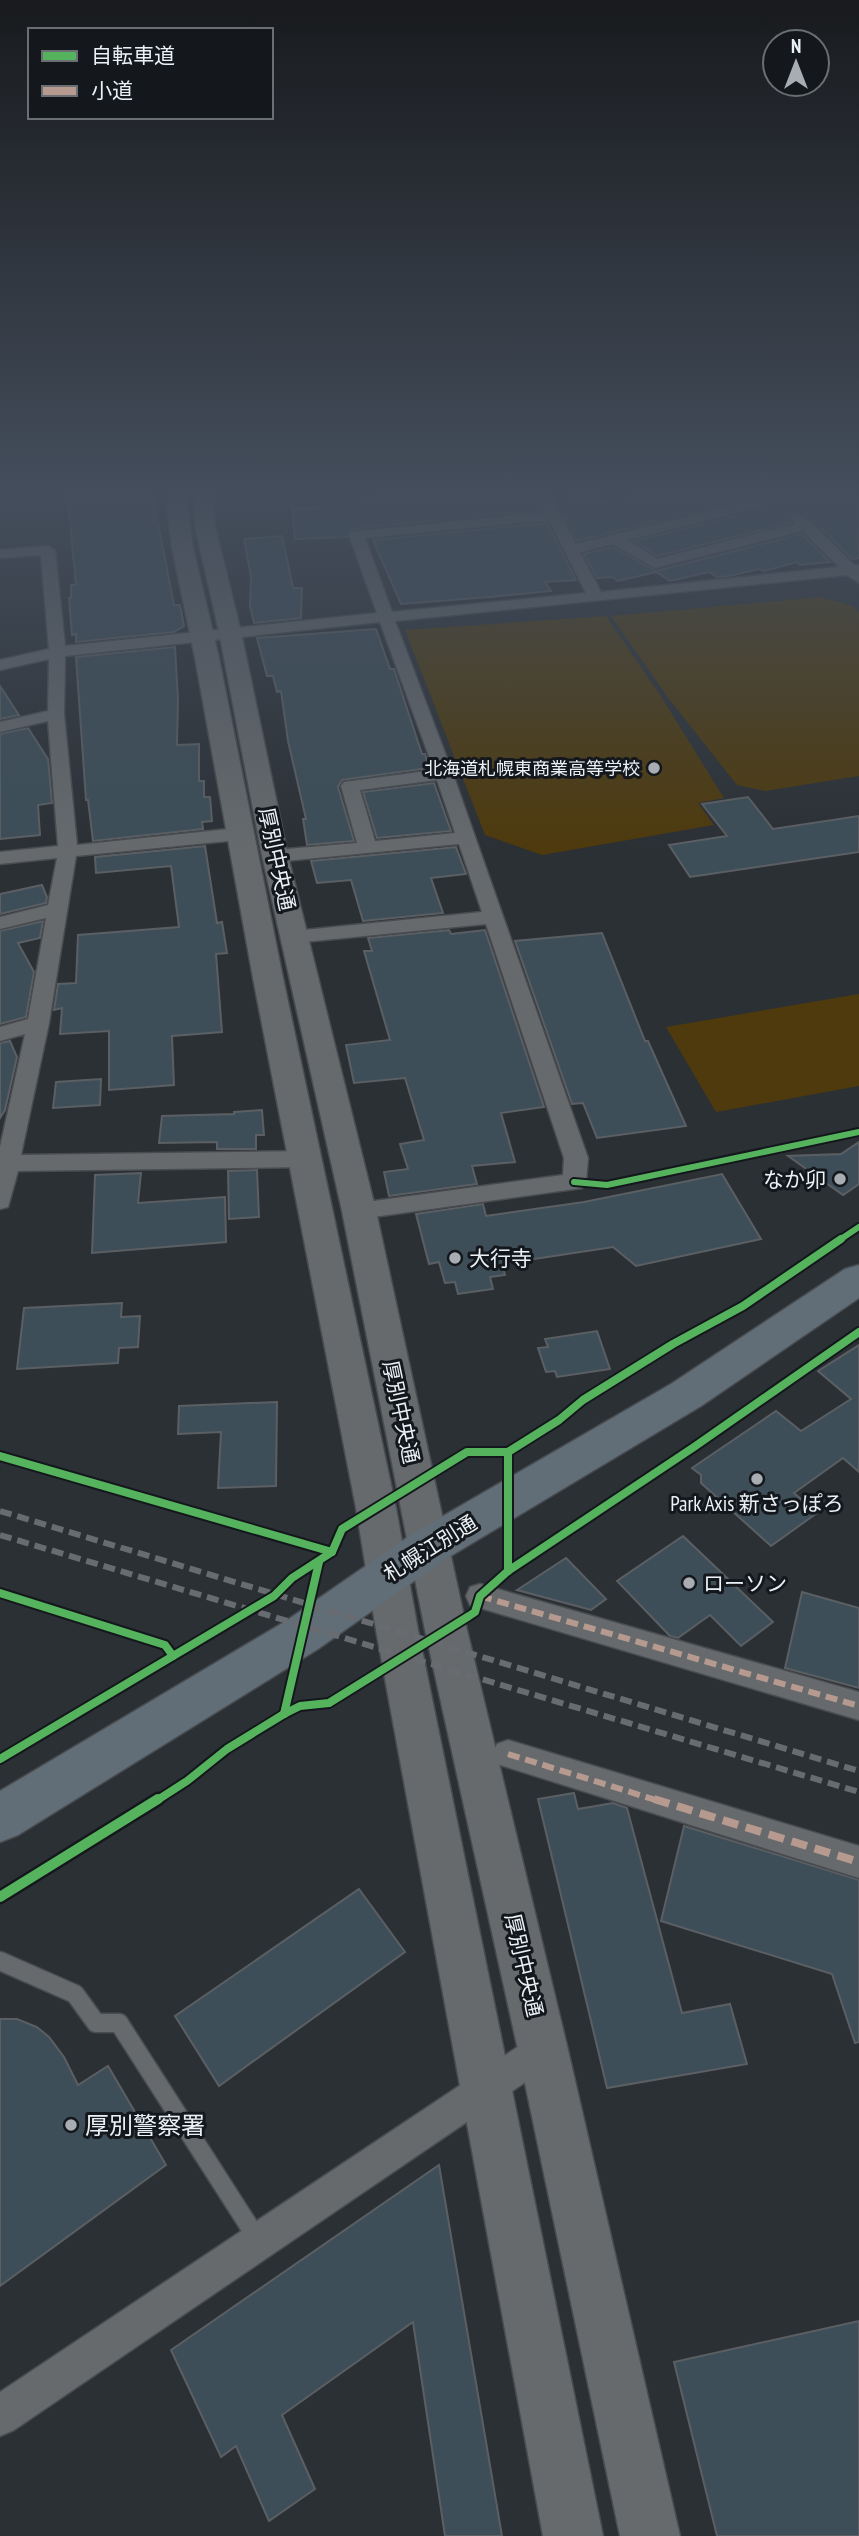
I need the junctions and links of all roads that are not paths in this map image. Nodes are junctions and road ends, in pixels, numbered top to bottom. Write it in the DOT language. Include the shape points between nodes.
graph roads {
  1 [pos="53,610"];
  2 [pos="209,610"];
  3 [pos="214,610"];
  4 [pos="384,610"];
  5 [pos="463,610"];
  6 [pos="387,618"];
  7 [pos="217,634"];
  8 [pos="57,652"];
  9 [pos="0,665"];
  10 [pos="56,713"];
  11 [pos="0,727"];
  12 [pos="444,774"];
  13 [pos="238,834"];
  14 [pos="466,838"];
  15 [pos="368,848"];
  16 [pos="68,849"];
  17 [pos="275,856"];
  18 [pos="0,858"];
  19 [pos="58,909"];
  20 [pos="492,917"];
  21 [pos="0,923"];
  22 [pos="294,937"];
  23 [pos="38,1023"];
  24 [pos="0,1034"];
  25 [pos="306,1159"];
  26 [pos="8,1163"];
  27 [pos="1,1192"];
  28 [pos="359,1211"];
  29 [pos="859,1279"];
  30 [pos="428,1547"];
  31 [pos="385,1576"];
  32 [pos="480,1596"];
  33 [pos="859,1706"];
  34 [pos="508,1754"];
  35 [pos="0,1818"];
  36 [pos="859,1862"];
  37 [pos="0,1961"];
  38 [pos="543,2050"];
  39 [pos="486,2089"];
  40 [pos="258,2242"];
  41 [pos="0,2416"];
  42 [pos="642,2532"];
  43 [pos="573,2536"];
  1 -- 8 [label="street"];
  2 -- 7 [label="street, 厚別中央通"];
  3 -- 7 [label="street, 厚別中央通"];
  4 -- 6 [label="street"];
  5 -- 6 [label="street"];
  6 -- 7 [label="street"];
  6 -- 12 [label="street"];
  7 -- 8 [label="street"];
  7 -- 13 [label="street, 厚別中央通"];
  7 -- 17 [label="street, 厚別中央通"];
  8 -- 9 [label="street"];
  8 -- 10 [label="street"];
  10 -- 11 [label="street"];
  10 -- 16 [label="street"];
  12 -- 14 [label="street"];
  12 -- 15 [label="street" via="350,786"];
  13 -- 16 [label="street"];
  13 -- 25 [label="street, 厚別中央通"];
  14 -- 15 [label="street"];
  14 -- 20 [label="street"];
  15 -- 17 [label="street"];
  16 -- 18 [label="street"];
  16 -- 19 [label="street"];
  17 -- 22 [label="street, 厚別中央通"];
  19 -- 21 [label="street"];
  19 -- 23 [label="street"];
  20 -- 22 [label="street"];
  20 -- 28 [label="street" via="576,1158 574,1182"];
  22 -- 28 [label="street, 厚別中央通"];
  23 -- 24 [label="street"];
  23 -- 26 [label="street"];
  25 -- 26 [label="street"];
  25 -- 31 [label="street, 厚別中央通" via="376,1508"];
  26 -- 27 [label="street"];
  28 -- 30 [label="street, 厚別中央通"];
  29 -- 30 [label="highway, 札幌江別通" via="686,1395"];
  30 -- 31 [label="highway, 札幌江別通"];
  30 -- 38 [label="street, 厚別中央通"];
  31 -- 35 [label="highway, 札幌江別通" via="302,1635"];
  31 -- 39 [label="street, 厚別中央通"];
  32 -- 33 [label="street"];
  34 -- 36 [label="street"];
  37 -- 40 [label="lane" via="75,1994 96,2023 119,2023"];
  38 -- 39 [label="street"];
  38 -- 42 [label="street, 厚別中央通"];
  39 -- 40 [label="street"];
  39 -- 43 [label="street, 厚別中央通"];
  40 -- 41 [label="street"];
}
